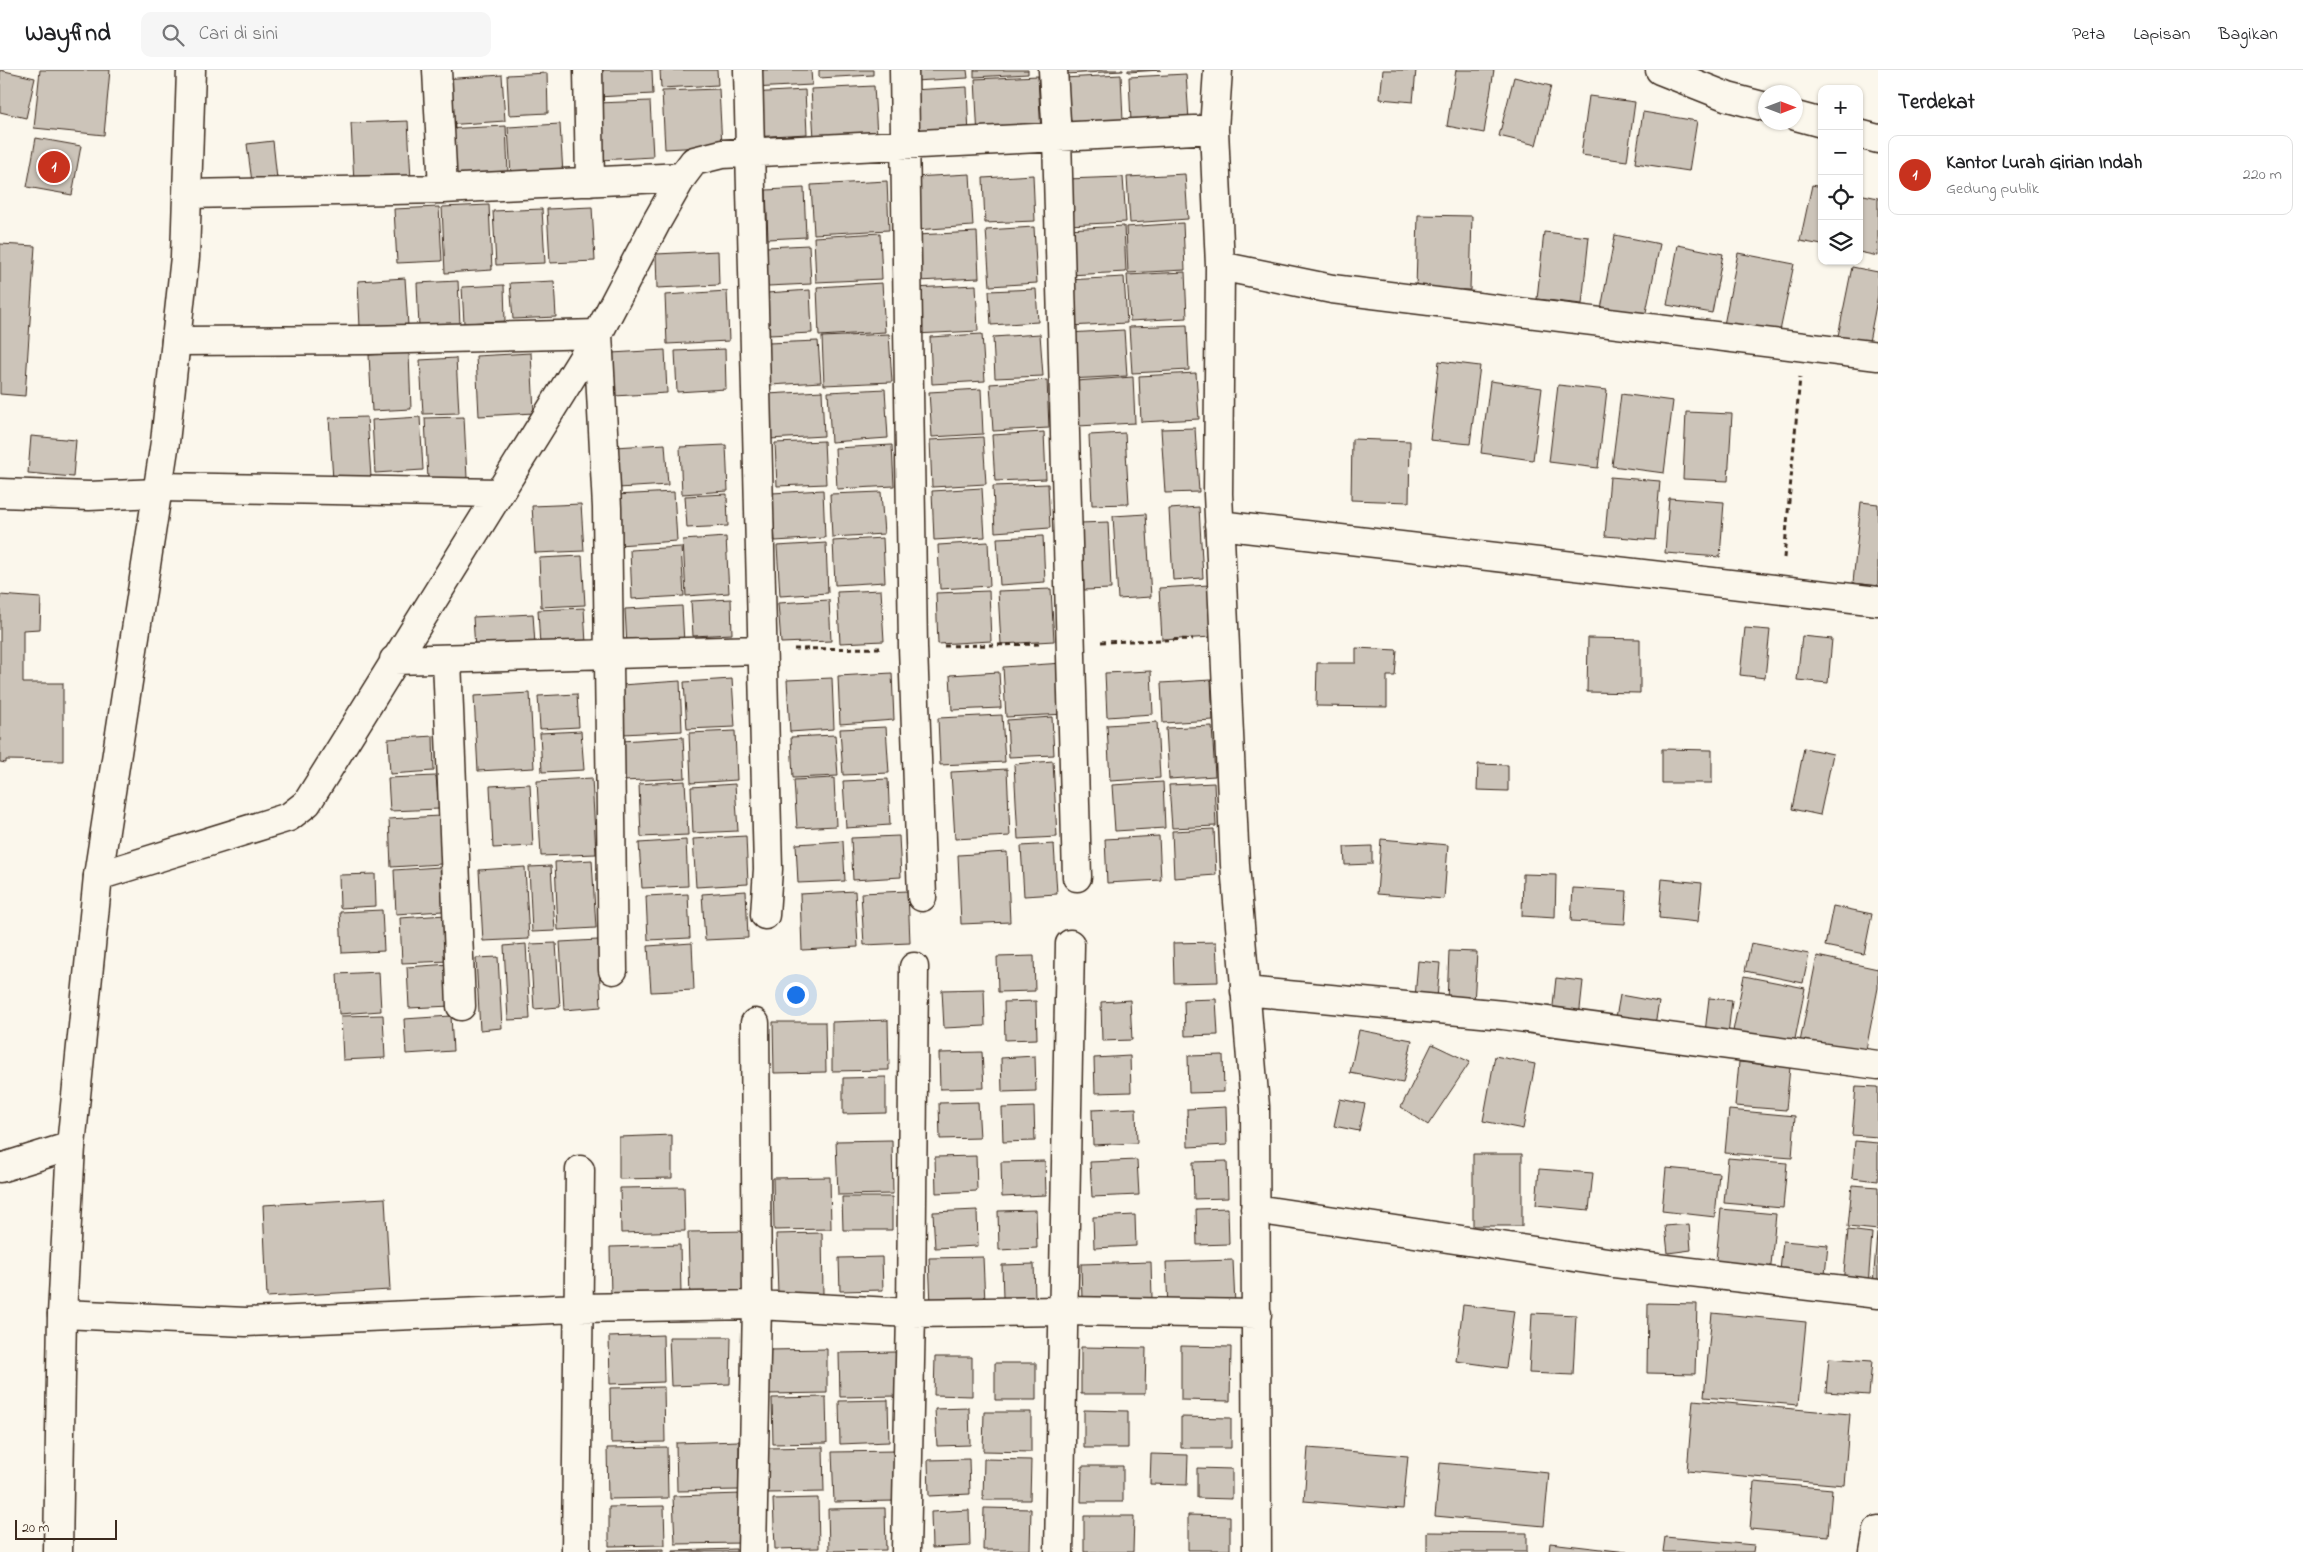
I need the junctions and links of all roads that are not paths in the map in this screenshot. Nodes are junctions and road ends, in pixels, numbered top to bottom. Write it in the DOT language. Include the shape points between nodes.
graph roads {
  1 [pos="191,70"];
  2 [pos="437,70"];
  3 [pos="588,70"];
  4 [pos="748,70"];
  5 [pos="904,70"];
  6 [pos="1053,70"];
  7 [pos="1218,70"];
  8 [pos="1660,70"];
  9 [pos="1758,106"];
  10 [pos="1803,118"];
  11 [pos="1818,122"];
  12 [pos="1214,129"];
  13 [pos="1863,135"];
  14 [pos="1057,138"];
  15 [pos="1878,139"];
  16 [pos="906,145"];
  17 [pos="750,153"];
  18 [pos="682,177"];
  19 [pos="590,182"];
  20 [pos="443,189"];
  21 [pos="188,194"];
  22 [pos="1220,266"];
  23 [pos="598,334"];
  24 [pos="176,341"];
  25 [pos="1878,356"];
  26 [pos="157,490"];
  27 [pos="0,492"];
  28 [pos="499,493"];
  29 [pos="1219,525"];
  30 [pos="1878,601"];
  31 [pos="761,650"];
  32 [pos="609,654"];
  33 [pos="394,660"];
  34 [pos="447,660"];
  35 [pos="98,876"];
  36 [pos="1077,877"];
  37 [pos="922,897"];
  38 [pos="765,915"];
  39 [pos="1070,944"];
  40 [pos="914,967"];
  41 [pos="613,970"];
  42 [pos="1245,991"];
  43 [pos="461,1006"];
  44 [pos="755,1023"];
  45 [pos="1878,1065"];
  46 [pos="71,1146"];
  47 [pos="0,1168"];
  48 [pos="580,1170"];
  49 [pos="1255,1208"];
  50 [pos="1878,1294"];
  51 [pos="758,1305"];
  52 [pos="578,1308"];
  53 [pos="1062,1312"];
  54 [pos="911,1313"];
  55 [pos="62,1314"];
  56 [pos="1257,1314"];
  57 [pos="1878,1530"];
  58 [pos="58,1552"];
  59 [pos="576,1552"];
  60 [pos="752,1552"];
  61 [pos="906,1552"];
  62 [pos="1059,1552"];
  63 [pos="1257,1552"];
  64 [pos="1874,1552"];
  1 -- 21 [label="street"];
  2 -- 20 [label="street"];
  3 -- 19 [label="street"];
  4 -- 17 [label="street"];
  5 -- 16 [label="street"];
  6 -- 14 [label="street"];
  7 -- 12 [label="street"];
  8 -- 9 [label="street"];
  10 -- 11 [label="street"];
  12 -- 14 [label="street"];
  12 -- 22 [label="street"];
  13 -- 15 [label="street"];
  14 -- 16 [label="street"];
  14 -- 36 [label="street"];
  16 -- 17 [label="street"];
  16 -- 37 [label="street" via="913,647"];
  17 -- 18 [label="street" via="694,160"];
  17 -- 31 [label="street"];
  18 -- 19 [label="street"];
  18 -- 23 [label="street"];
  19 -- 20 [label="street"];
  20 -- 21 [label="street"];
  21 -- 24 [label="street"];
  22 -- 25 [label="street" via="1332,289"];
  22 -- 29 [label="street"];
  23 -- 24 [label="street"];
  23 -- 28 [label="street"];
  23 -- 32 [label="street" via="608,508"];
  24 -- 26 [label="street"];
  26 -- 27 [label="street" via="89,496"];
  26 -- 28 [label="street"];
  26 -- 35 [label="street"];
  28 -- 33 [label="street"];
  29 -- 30 [label="street"];
  29 -- 42 [label="street" via="1235,865"];
  31 -- 32 [label="street"];
  31 -- 38 [label="street" via="768,869"];
  32 -- 34 [label="street"];
  32 -- 41 [label="street"];
  33 -- 34 [label="street"];
  33 -- 35 [label="street" via="307,803 298,812 289,818"];
  34 -- 43 [label="street"];
  35 -- 46 [label="street"];
  39 -- 53 [label="street"];
  40 -- 54 [label="street"];
  42 -- 45 [label="street" via="1503,1015"];
  42 -- 49 [label="street" via="1254,1107"];
  44 -- 51 [label="street"];
  46 -- 47 [label="street"];
  46 -- 55 [label="street"];
  48 -- 52 [label="street"];
  49 -- 50 [label="street" via="1614,1264"];
  49 -- 56 [label="street"];
  51 -- 52 [label="street"];
  51 -- 54 [label="street"];
  51 -- 60 [label="street"];
  52 -- 55 [label="street" via="246,1322"];
  52 -- 59 [label="street"];
  53 -- 54 [label="street"];
  53 -- 56 [label="street"];
  53 -- 62 [label="street"];
  54 -- 61 [label="street"];
  55 -- 58 [label="street"];
  56 -- 63 [label="street"];
  57 -- 64 [label="street"];
}
